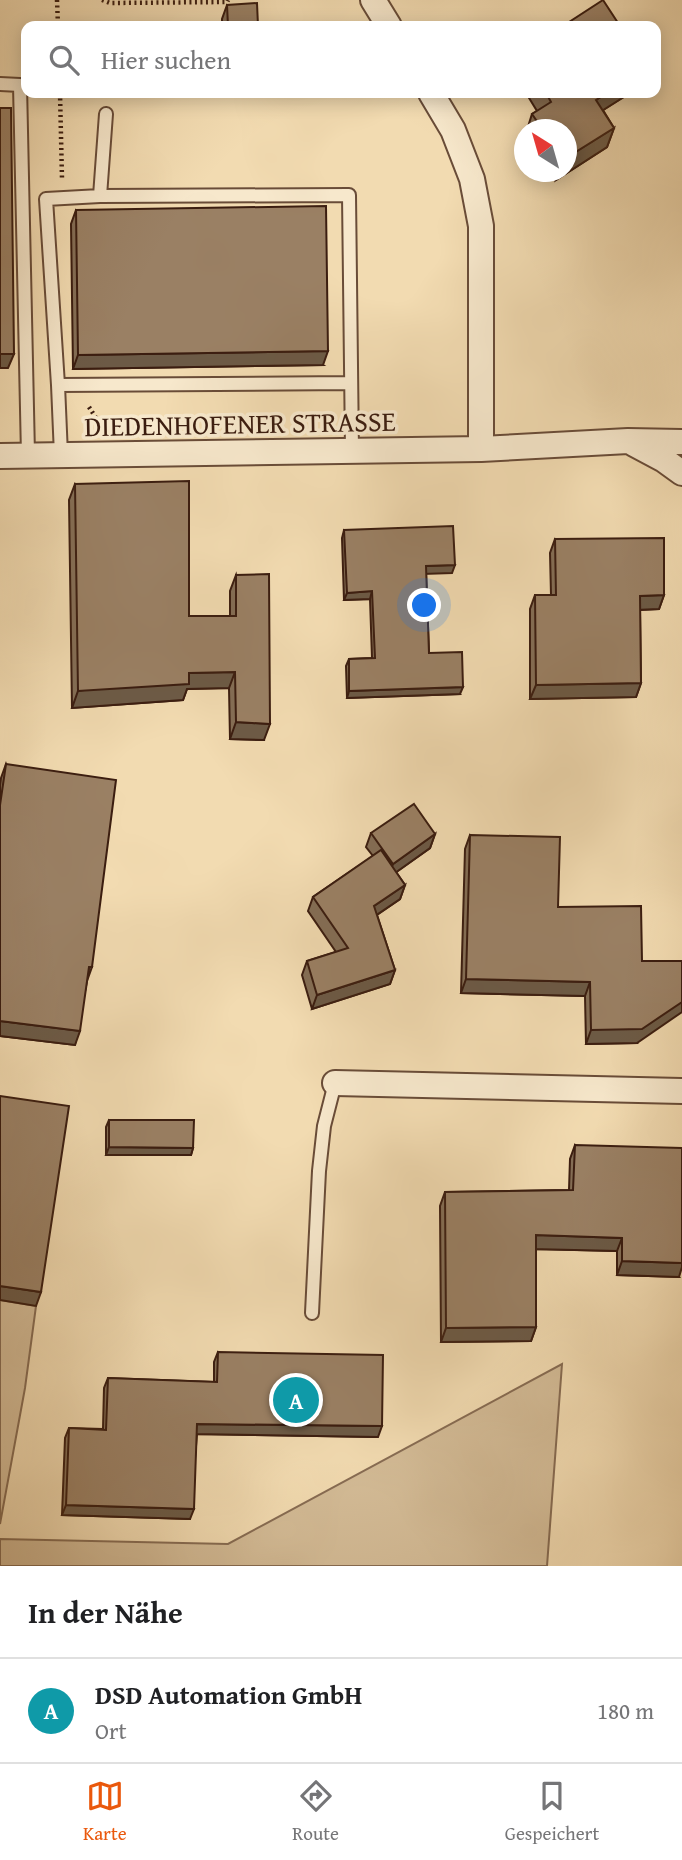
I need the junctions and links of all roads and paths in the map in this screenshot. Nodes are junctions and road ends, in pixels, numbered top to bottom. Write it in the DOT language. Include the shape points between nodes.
graph roads {
  1 [pos="57,0"];
  2 [pos="102,0"];
  3 [pos="229,0"];
  4 [pos="373,0"];
  5 [pos="58,21"];
  6 [pos="386,21"];
  7 [pos="0,85"];
  8 [pos="433,98"];
  9 [pos="106,114"];
  10 [pos="100,196"];
  11 [pos="351,383"];
  12 [pos="58,385"];
  13 [pos="628,441"];
  14 [pos="682,442"];
  15 [pos="481,449"];
  16 [pos="352,451"];
  17 [pos="28,455"];
  18 [pos="61,455"];
  19 [pos="0,456"];
  20 [pos="682,473"];
  21 [pos="335,1083"];
  22 [pos="682,1091"];
  23 [pos="312,1313"];
  1 -- 5 [label="path"];
  2 -- 3 [label="path"];
  4 -- 6 [label="street"];
  7 -- 17 [label="lane" via="20,85"];
  8 -- 15 [label="street" via="453,130 467,166 481,226"];
  9 -- 10 [label="lane"];
  10 -- 11 [label="lane" via="349,195"];
  10 -- 12 [label="lane" via="46,198"];
  11 -- 12 [label="lane"];
  11 -- 16 [label="lane"];
  12 -- 18 [label="lane"];
  13 -- 14 [label="street, DIEDENHOFENER STRASSE"];
  13 -- 15 [label="street, DIEDENHOFENER STRASSE"];
  13 -- 20 [label="street"];
  15 -- 16 [label="street, DIEDENHOFENER STRASSE"];
  16 -- 18 [label="street, DIEDENHOFENER STRASSE"];
  17 -- 18 [label="street, DIEDENHOFENER STRASSE"];
  17 -- 19 [label="street, DIEDENHOFENER STRASSE"];
  21 -- 22 [label="street"];
  21 -- 23 [label="lane" via="319,1171"];
}
